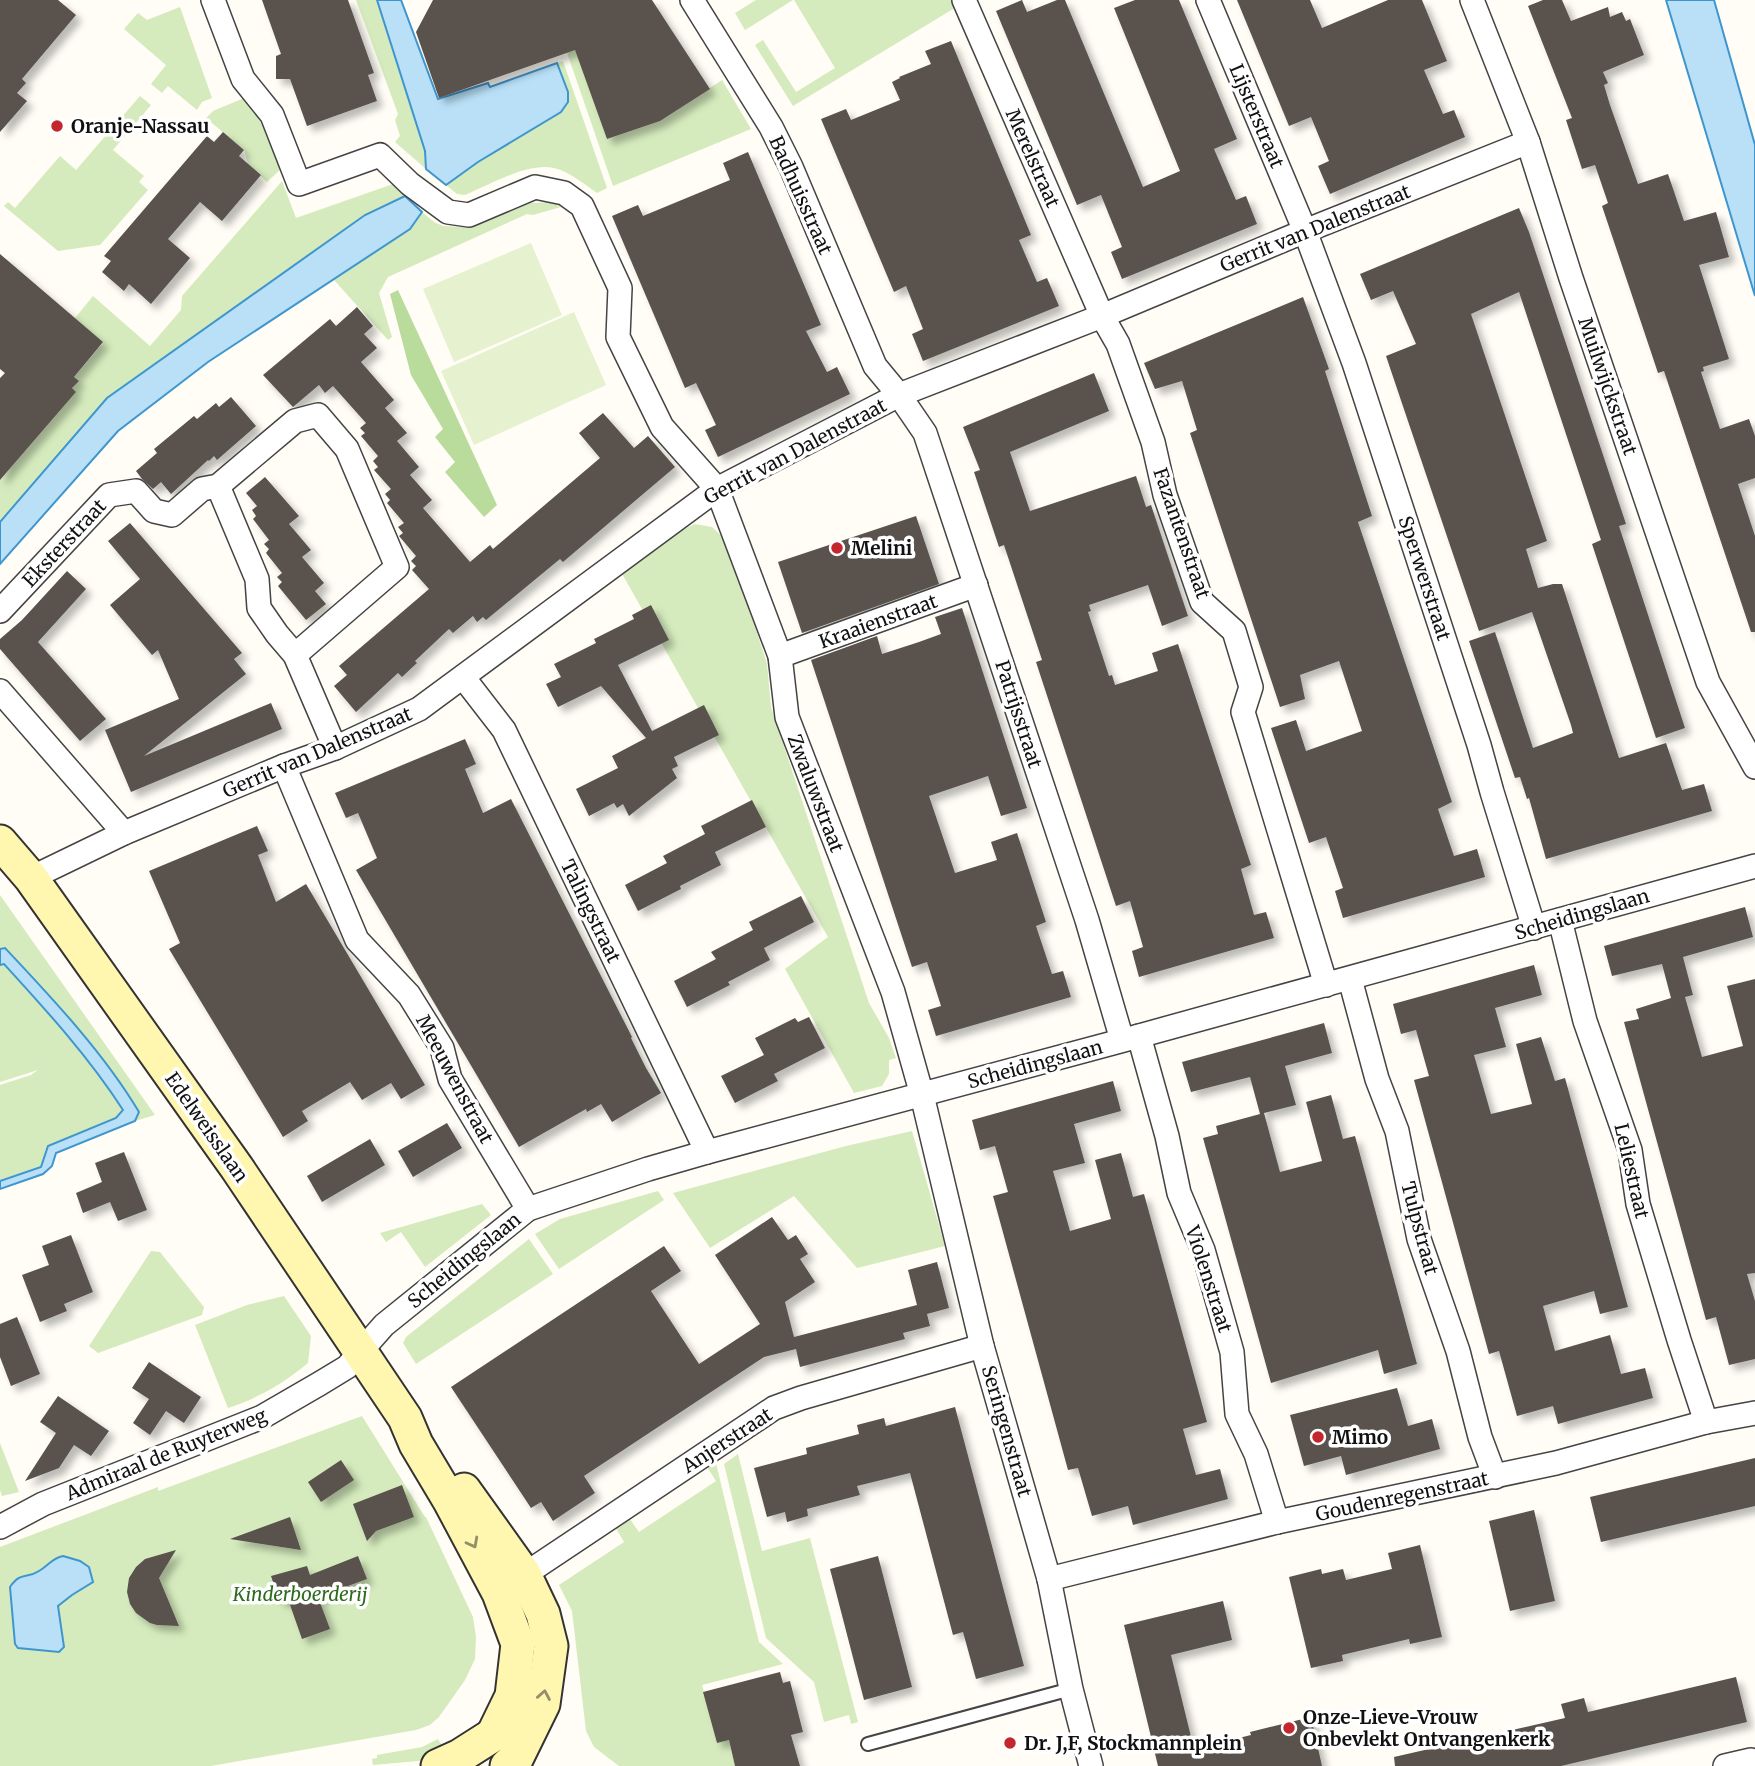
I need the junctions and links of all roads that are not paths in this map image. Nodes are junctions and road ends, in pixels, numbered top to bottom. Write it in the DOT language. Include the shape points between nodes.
graph roads {
  1 [pos="213,0"];
  2 [pos="692,0"];
  3 [pos="964,0"];
  4 [pos="1208,0"];
  5 [pos="1472,0"];
  6 [pos="1528,142"];
  7 [pos="1305,231"];
  8 [pos="1102,316"];
  9 [pos="899,395"];
  10 [pos="218,486"];
  11 [pos="717,489"];
  12 [pos="976,586"];
  13 [pos="0,611"];
  14 [pos="295,655"];
  15 [pos="780,656"];
  16 [pos="463,677"];
  17 [pos="0,691"];
  18 [pos="335,748"];
  19 [pos="284,766"];
  20 [pos="1755,767"];
  21 [pos="124,833"];
  22 [pos="0,842"];
  23 [pos="1755,866"];
  24 [pos="31,878"];
  25 [pos="1560,920"];
  26 [pos="1534,928"];
  27 [pos="1350,978"];
  28 [pos="1326,985"];
  29 [pos="1130,1038"];
  30 [pos="922,1095"];
  31 [pos="707,1152"];
  32 [pos="527,1209"];
  33 [pos="982,1346"];
  34 [pos="361,1351"];
  35 [pos="1755,1413"];
  36 [pos="1706,1422"];
  37 [pos="1495,1477"];
  38 [pos="1277,1522"];
  39 [pos="0,1527"];
  40 [pos="1049,1579"];
  41 [pos="512,1583"];
  42 [pos="1071,1689"];
  43 [pos="868,1744"];
  44 [pos="511,1756"];
  45 [pos="439,1766"];
  46 [pos="1091,1766"];
  47 [pos="1725,1766"];
  48 [pos="1752,1766"];
  1 -- 11 [label="street" via="243,79 272,115 299,184 380,155 447,212 469,215 535,187 564,193 582,206 620,288 618,337 662,427"];
  2 -- 9 [label="street, Badhuisstraat" via="771,127 875,366"];
  3 -- 8 [label="street, Merelstraat"];
  4 -- 7 [label="street, Lijsterstraat"];
  5 -- 6 [label="street, Muilwijckstraat"];
  6 -- 7 [label="street, Gerrit van Dalenstraat"];
  6 -- 20 [label="street, Muilwijckstraat" via="1708,682"];
  7 -- 8 [label="street, Gerrit van Dalenstraat"];
  7 -- 26 [label="street, Sperwerstraat" via="1354,363"];
  8 -- 9 [label="street, Gerrit van Dalenstraat"];
  8 -- 28 [label="street, Fazantenstraat" via="1118,344 1153,442 1165,495 1202,602 1234,631 1251,687 1243,712"];
  9 -- 11 [label="street, Gerrit van Dalenstraat"];
  9 -- 12 [label="street, Patrijsstraat" via="925,433"];
  10 -- 13 [label="street, Eksterstraat" via="202,489 172,515 154,511 136,491 109,495"];
  10 -- 14 [label="street" via="257,579 259,608"];
  10 -- 14 [label="street" via="295,421 318,415 347,449 397,567"];
  11 -- 15 [label="street, Zwaluwstraat"];
  11 -- 16 [label="street, Gerrit van Dalenstraat"];
  12 -- 15 [label="street, Kraaienstraat"];
  12 -- 29 [label="street, Patrijsstraat"];
  14 -- 18 [label="street"];
  15 -- 30 [label="street, Zwaluwstraat" via="787,717 889,979"];
  16 -- 18 [label="street, Gerrit van Dalenstraat" via="419,709"];
  16 -- 31 [label="street, Talingstraat" via="504,730"];
  17 -- 21 [label="street"];
  18 -- 19 [label="street, Gerrit van Dalenstraat"];
  19 -- 21 [label="street, Gerrit van Dalenstraat"];
  19 -- 32 [label="street, Meeuwenstraat" via="357,940 409,995 442,1048 450,1079"];
  21 -- 24 [label="street, Gerrit van Dalenstraat"];
  22 -- 24 [label="street, Edelweisslaan"];
  23 -- 25 [label="street, Scheidingslaan"];
  24 -- 34 [label="street, Edelweisslaan"];
  25 -- 26 [label="street, Scheidingslaan"];
  25 -- 36 [label="street, Leliestraat" via="1586,1021 1630,1150 1638,1204"];
  26 -- 27 [label="street, Scheidingslaan"];
  27 -- 28 [label="street, Scheidingslaan"];
  27 -- 37 [label="street, Tulpstraat" via="1377,1079 1397,1131 1419,1239"];
  28 -- 29 [label="street, Scheidingslaan"];
  29 -- 30 [label="street, Scheidingslaan"];
  29 -- 38 [label="street, Violenstraat" via="1167,1136 1179,1192 1203,1250 1232,1352 1237,1413 1256,1454"];
  30 -- 31 [label="street, Scheidingslaan"];
  30 -- 33 [label="street, Seringenstraat"];
  31 -- 32 [label="street, Scheidingslaan"];
  32 -- 34 [label="street, Scheidingslaan" via="384,1325"];
  33 -- 40 [label="street, Seringenstraat"];
  33 -- 41 [label="street, Anjerstraat" via="774,1408"];
  34 -- 39 [label="street, Admiraal de Ruyterweg" via="347,1367 262,1418 43,1504"];
  34 -- 41 [label="street, Edelweisslaan" via="405,1418 423,1433"];
  35 -- 36 [label="street, Goudenregenstraat"];
  36 -- 37 [label="street, Goudenregenstraat"];
  37 -- 38 [label="street, Goudenregenstraat"];
  38 -- 40 [label="street, Goudenregenstraat"];
  40 -- 42 [label="street, Seringenstraat"];
  41 -- 44 [label="street, Edelweisslaan" via="543,1614 551,1646 543,1704"];
  42 -- 43 [label="lane"];
  42 -- 46 [label="street, Seringenstraat"];
  44 -- 45 [label="street" via="460,1756"];
  47 -- 48 [label="street" via="1751,1760"];
}
